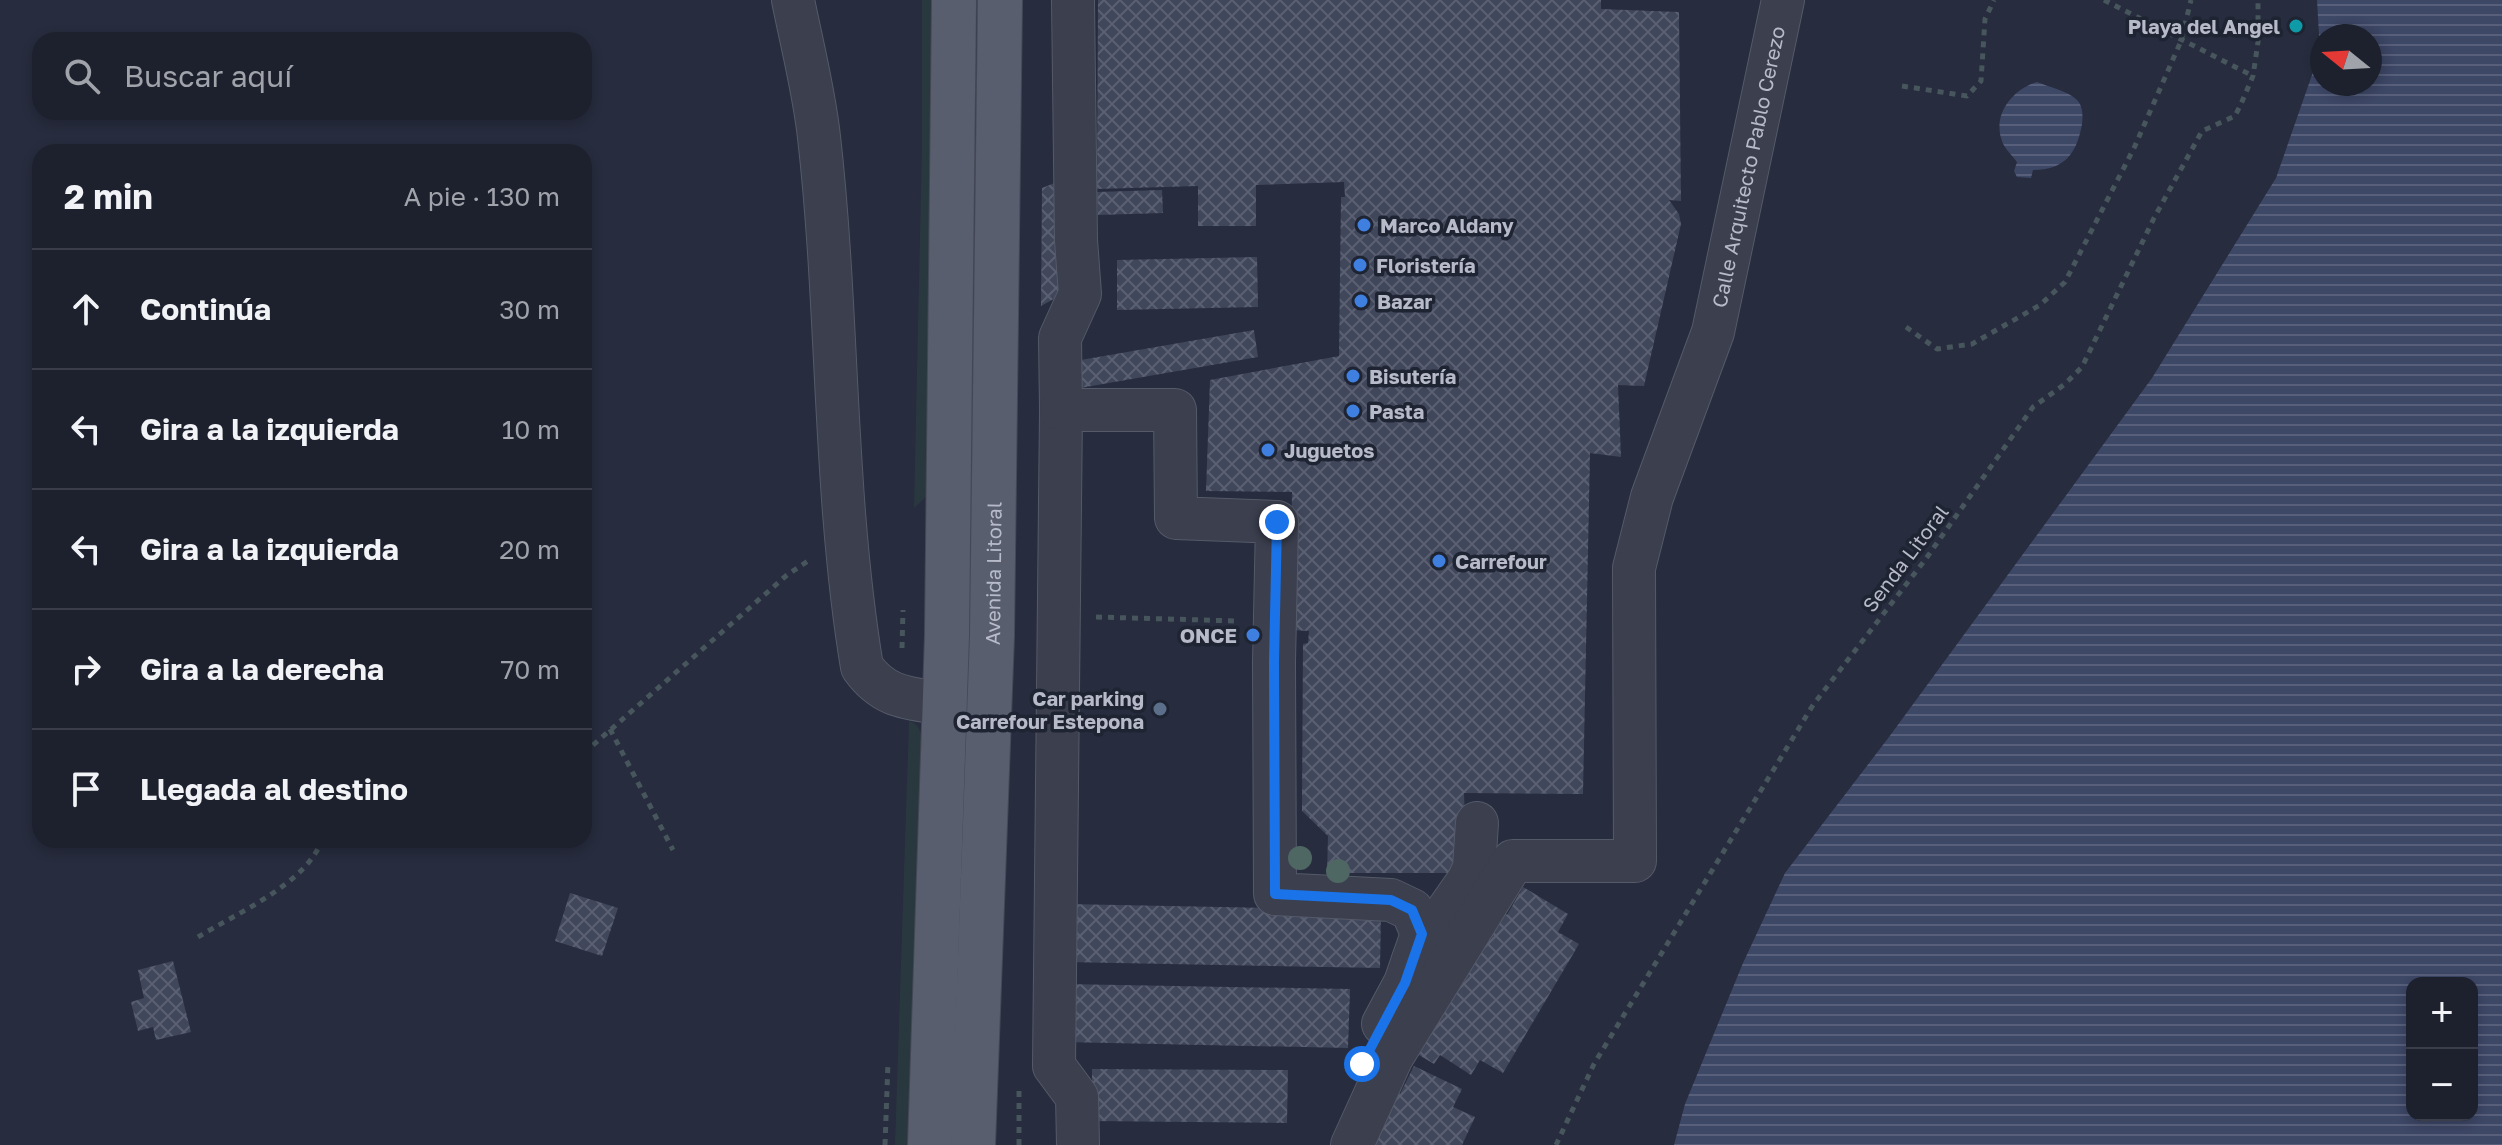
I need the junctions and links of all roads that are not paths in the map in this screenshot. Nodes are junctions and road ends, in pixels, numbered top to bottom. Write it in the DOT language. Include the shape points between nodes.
graph roads {
  1 [pos="793,0"];
  2 [pos="954,0"];
  3 [pos="1000,0"];
  4 [pos="1073,0"];
  5 [pos="1783,0"];
  6 [pos="1061,410"];
  7 [pos="945,704"];
  8 [pos="1477,823"];
  9 [pos="1413,960"];
  10 [pos="930,1145"];
  11 [pos="973,1145"];
  12 [pos="1078,1145"];
  13 [pos="1322,1145"];
  14 [pos="1352,1145"];
  1 -- 7 [label="street" via="819,133 846,546 862,667 886,691"];
  2 -- 7 [label="main road"];
  3 -- 11 [label="main road, Avenida Litoral" via="993,621"];
  4 -- 6 [label="street" via="1080,294 1060,338"];
  5 -- 14 [label="street, Calle Arquitecto Pablo Cerezo" via="1713,332 1652,497 1634,568 1635,861 1513,861 1392,1057"];
  6 -- 9 [label="street" via="1175,410 1176,518 1277,522 1275,894 1391,900 1412,910 1422,934"];
  6 -- 12 [label="street" via="1054,1066 1077,1097"];
  7 -- 10 [label="main road"];
  8 -- 9 [label="street" via="1468,881"];
  9 -- 13 [label="street"];
}
